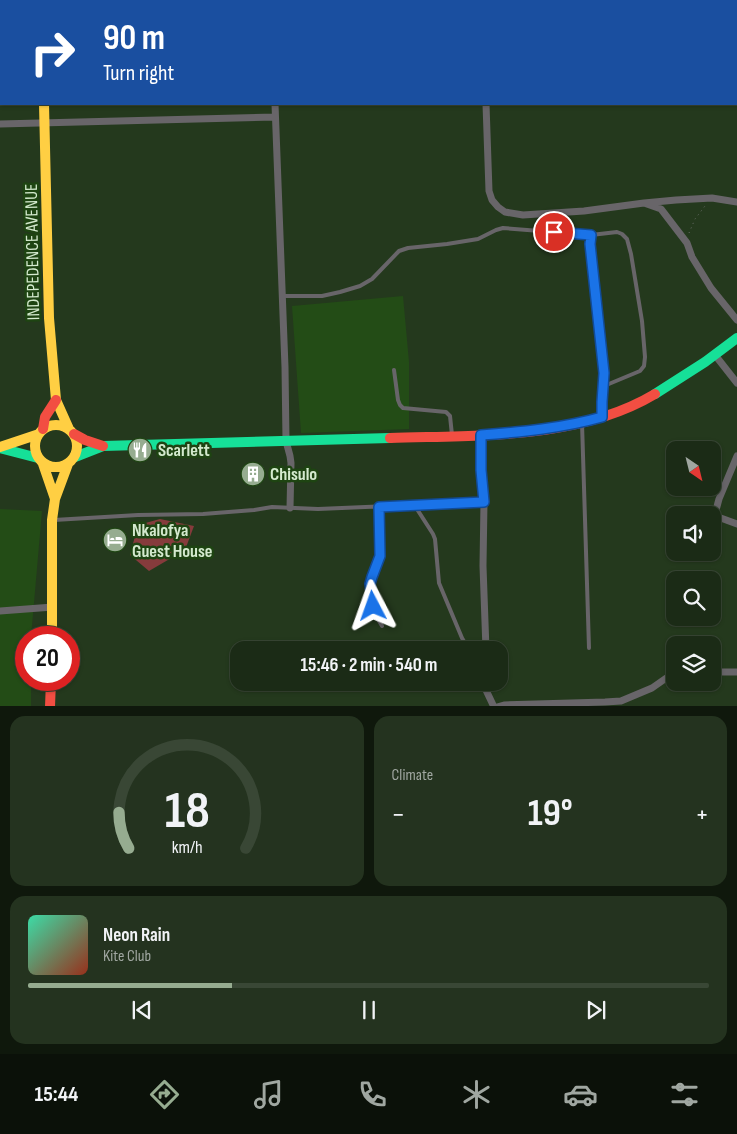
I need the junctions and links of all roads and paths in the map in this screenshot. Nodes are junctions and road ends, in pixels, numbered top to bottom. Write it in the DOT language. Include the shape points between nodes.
graph roads {
  1 [pos="44,105"];
  2 [pos="274,105"];
  3 [pos="486,105"];
  4 [pos="275,118"];
  5 [pos="45,123"];
  6 [pos="0,124"];
  7 [pos="712,198"];
  8 [pos="737,202"];
  9 [pos="644,203"];
  10 [pos="591,235"];
  11 [pos="687,243"];
  12 [pos="282,296"];
  13 [pos="737,320"];
  14 [pos="737,338"];
  15 [pos="716,356"];
  16 [pos="394,370"];
  17 [pos="737,383"];
  18 [pos="604,386"];
  19 [pos="56,400"];
  20 [pos="602,417"];
  21 [pos="582,423"];
  22 [pos="72,431"];
  23 [pos="41,432"];
  24 [pos="481,435"];
  25 [pos="452,436"];
  26 [pos="286,441"];
  27 [pos="103,446"];
  28 [pos="0,447"];
  29 [pos="737,456"];
  30 [pos="41,461"];
  31 [pos="72,461"];
  32 [pos="55,499"];
  33 [pos="484,502"];
  34 [pos="415,506"];
  35 [pos="379,507"];
  36 [pos="290,508"];
  37 [pos="52,520"];
  38 [pos="737,524"];
  39 [pos="53,607"];
  40 [pos="0,611"];
  41 [pos="52,626"];
  42 [pos="382,626"];
  43 [pos="464,641"];
  44 [pos="486,641"];
  45 [pos="589,648"];
  46 [pos="721,672"];
  47 [pos="737,672"];
  48 [pos="666,678"];
  49 [pos="51,691"];
  50 [pos="487,691"];
  51 [pos="622,704"];
  52 [pos="50,706"];
  53 [pos="496,706"];
  1 -- 5 [label="main road, INDEPEDENCE AVENUE"];
  2 -- 4 [label="street"];
  3 -- 9 [label="street" via="489,191 492,200 505,212 522,215 584,211"];
  4 -- 5 [label="street"];
  4 -- 12 [label="street"];
  5 -- 6 [label="street"];
  5 -- 19 [label="main road, INDEPEDENCE AVENUE" via="49,318"];
  7 -- 8 [label="street"];
  7 -- 9 [label="street"];
  7 -- 11 [label="path" via="695,219"];
  9 -- 11 [label="street" via="661,209"];
  10 -- 12 [label="lane" via="503,228 478,239 399,251 372,279 360,286 322,296"];
  10 -- 18 [label="lane"];
  10 -- 18 [label="lane" via="617,232 627,239 645,357 640,371"];
  11 -- 13 [label="street" via="712,288"];
  12 -- 26 [label="street"];
  14 -- 15 [label="main road"];
  15 -- 17 [label="street"];
  15 -- 20 [label="main road" via="648,398"];
  16 -- 25 [label="lane" via="400,405 403,408 446,412 450,416"];
  18 -- 20 [label="lane"];
  19 -- 22 [label="main road"];
  19 -- 23 [label="main road" via="45,416"];
  20 -- 21 [label="main road"];
  21 -- 24 [label="main road"];
  21 -- 45 [label="lane"];
  22 -- 23 [label="main road" via="61,425 52,425"];
  22 -- 27 [label="main road"];
  22 -- 31 [label="main road" via="78,445"];
  23 -- 28 [label="main road"];
  23 -- 30 [label="main road" via="35,442 35,450"];
  24 -- 25 [label="main road"];
  24 -- 33 [label="street"];
  25 -- 26 [label="main road"];
  26 -- 27 [label="main road"];
  26 -- 36 [label="street" via="290,456"];
  27 -- 31 [label="main road"];
  28 -- 30 [label="main road"];
  29 -- 38 [label="street" via="715,514"];
  30 -- 31 [label="main road" via="60,468"];
  30 -- 32 [label="main road"];
  31 -- 32 [label="main road"];
  32 -- 37 [label="main road"];
  33 -- 34 [label="lane"];
  33 -- 44 [label="street"];
  34 -- 35 [label="lane"];
  34 -- 43 [label="lane" via="435,539 439,582"];
  35 -- 36 [label="lane"];
  35 -- 42 [label="lane" via="380,556 372,577 371,592"];
  36 -- 37 [label="lane"];
  37 -- 39 [label="main road"];
  39 -- 40 [label="street"];
  39 -- 41 [label="main road"];
  46 -- 47 [label="street"];
  48 -- 51 [label="street"];
  49 -- 52 [label="main road"];
  50 -- 53 [label="street"];
  51 -- 53 [label="street"];
}
